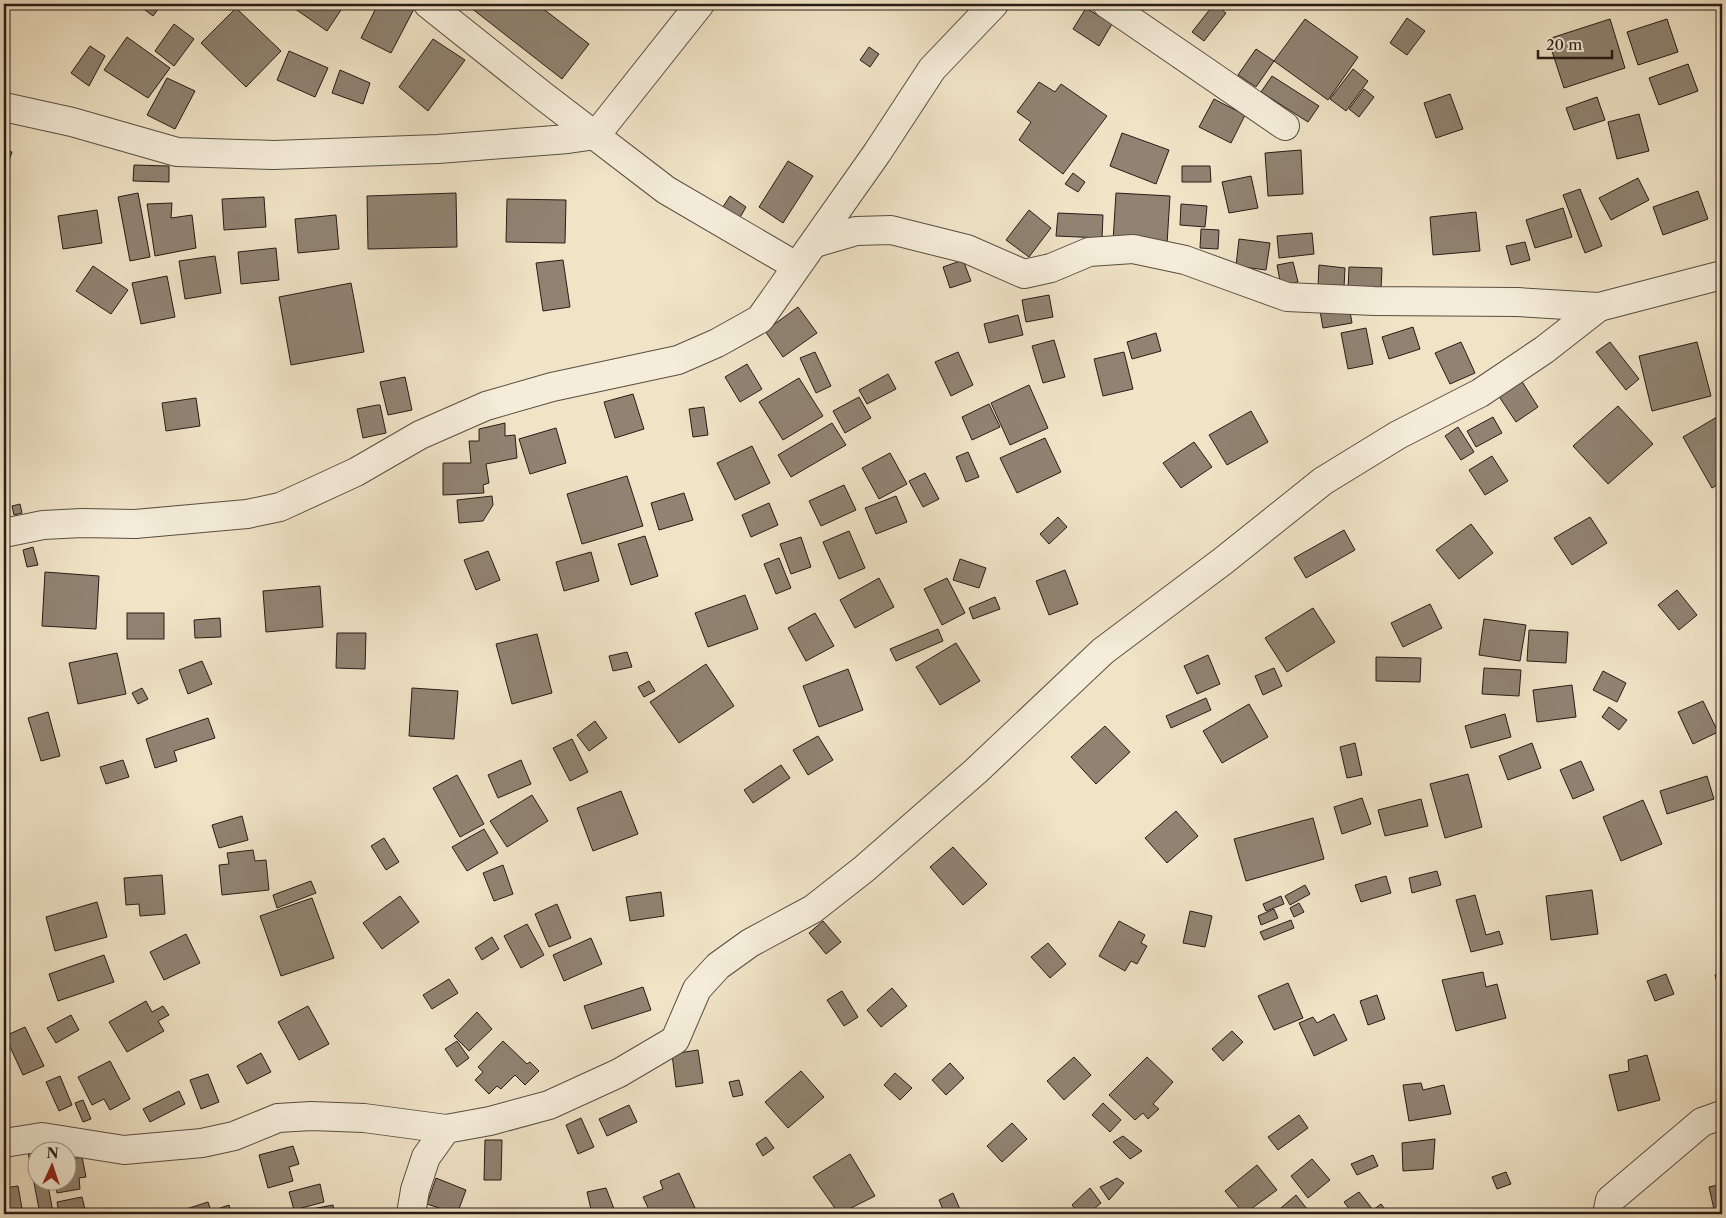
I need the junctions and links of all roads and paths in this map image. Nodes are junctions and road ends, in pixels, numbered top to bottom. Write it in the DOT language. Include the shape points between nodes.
graph roads {
  1 [pos="428,4"];
  2 [pos="700,4"];
  3 [pos="994,4"];
  4 [pos="1107,4"];
  5 [pos="4,107"];
  6 [pos="1285,126"];
  7 [pos="596,135"];
  8 [pos="815,243"];
  9 [pos="796,266"];
  10 [pos="1722,275"];
  11 [pos="1599,307"];
  12 [pos="4,533"];
  13 [pos="1722,1115"];
  14 [pos="446,1129"];
  15 [pos="4,1143"];
  16 [pos="410,1214"];
  17 [pos="1606,1214"];
  1 -- 7 [label="street"];
  2 -- 7 [label="street"];
  3 -- 8 [label="street" via="932,69"];
  4 -- 6 [label="street"];
  5 -- 7 [label="street" via="72,122 177,152 274,155 438,149"];
  7 -- 9 [label="street" via="666,190"];
  8 -- 9 [label="street"];
  8 -- 11 [label="street" via="856,231 891,230 967,249 1024,274 1051,268 1088,252 1133,250 1184,260 1287,297"];
  9 -- 12 [label="street" via="760,319 717,343 678,360 552,387 486,406 280,507 247,514 135,524 43,525"];
  10 -- 11 [label="street"];
  11 -- 14 [label="street" via="1544,350 1480,393 1398,435 1323,481 1103,651 864,869 813,909 750,943 718,966 697,989 675,1040 619,1072 549,1105"];
  13 -- 17 [label="street" via="1702,1122 1610,1200"];
  14 -- 15 [label="street" via="364,1118 311,1116 278,1118 234,1136 202,1143 124,1150 42,1137"];
  14 -- 16 [label="street" via="426,1157"];
}
